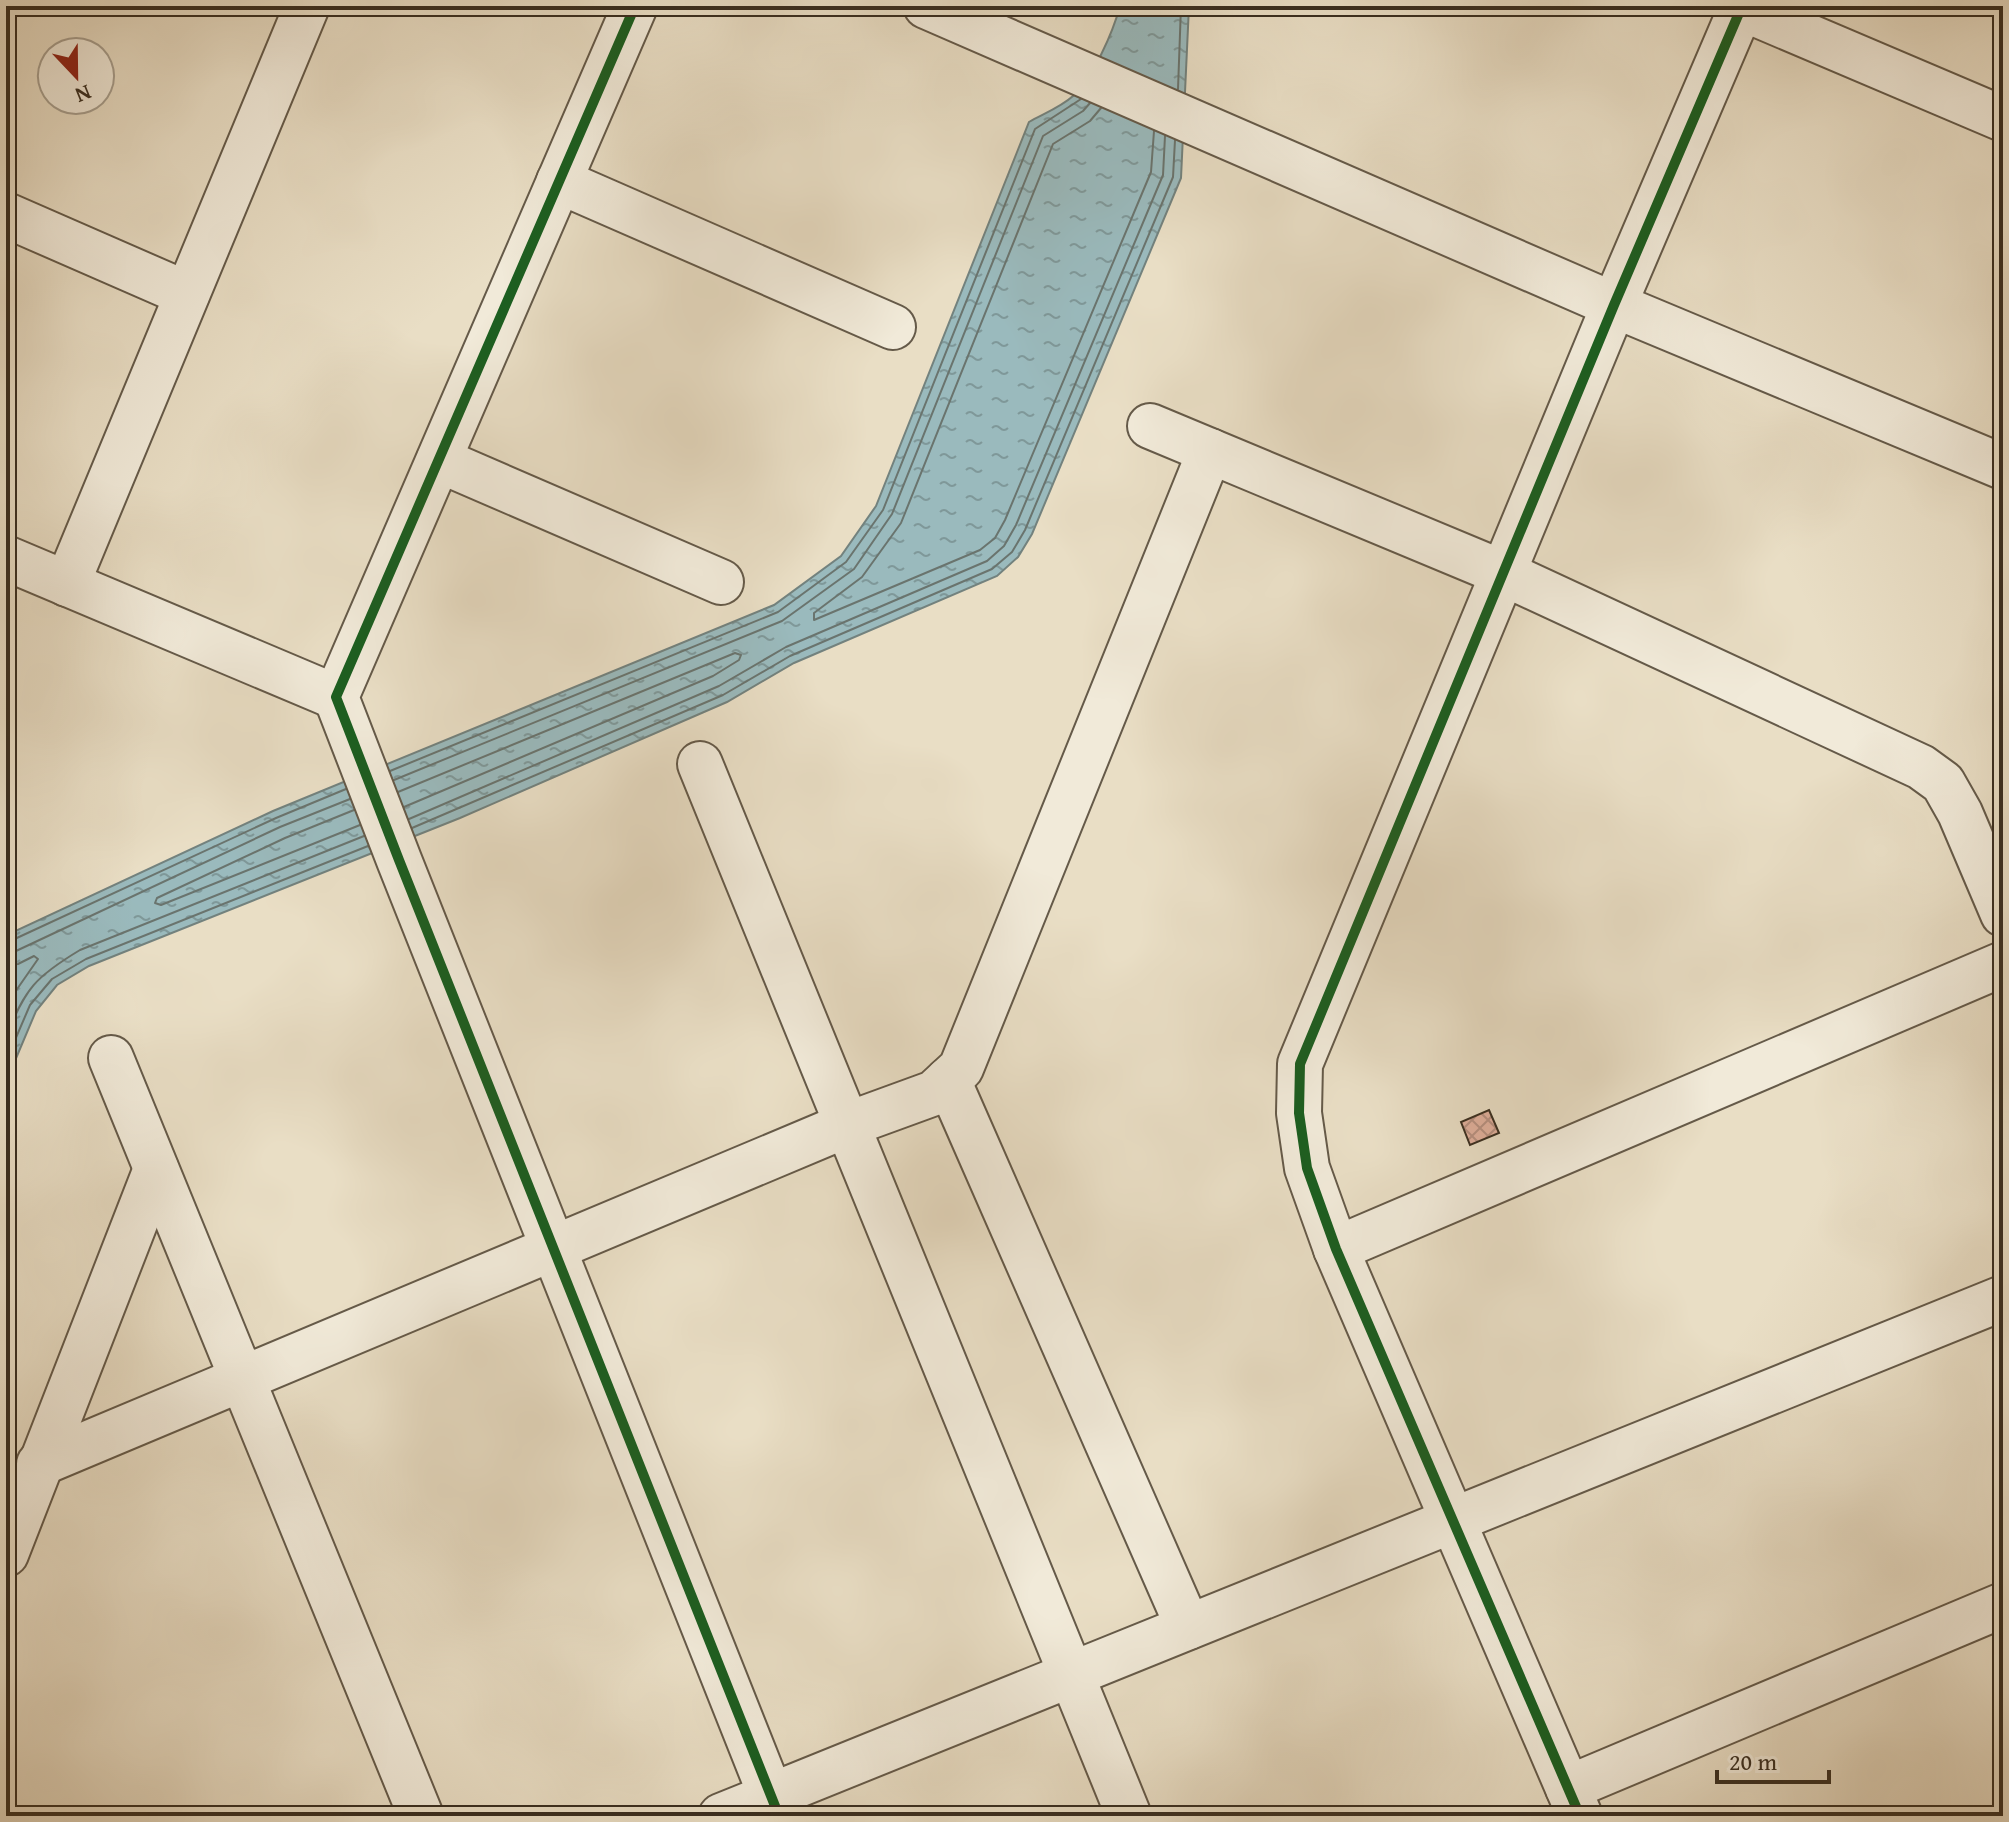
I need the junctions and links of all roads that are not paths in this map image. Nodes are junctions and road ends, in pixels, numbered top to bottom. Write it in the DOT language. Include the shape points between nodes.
graph roads {
  1 [pos="307,6"];
  2 [pos="635,6"];
  3 [pos="926,6"];
  4 [pos="1740,7"];
  5 [pos="2003,119"];
  6 [pos="559,181"];
  7 [pos="6,215"];
  8 [pos="187,294"];
  9 [pos="1614,305"];
  10 [pos="893,327"];
  11 [pos="1150,426"];
  12 [pos="1210,451"];
  13 [pos="439,460"];
  14 [pos="2003,467"];
  15 [pos="6,558"];
  16 [pos="1503,573"];
  17 [pos="721,582"];
  18 [pos="67,584"];
  19 [pos="340,708"];
  20 [pos="700,764"];
  21 [pos="2003,914"];
  22 [pos="2003,964"];
  23 [pos="111,1058"];
  24 [pos="948,1080"];
  25 [pos="849,1124"];
  26 [pos="156,1169"];
  27 [pos="555,1248"];
  28 [pos="1336,1249"];
  29 [pos="2003,1298"];
  30 [pos="242,1379"];
  31 [pos="39,1464"];
  32 [pos="1452,1520"];
  33 [pos="6,1554"];
  34 [pos="2003,1605"];
  35 [pos="1188,1627"];
  36 [pos="1071,1674"];
  37 [pos="1574,1802"];
  38 [pos="775,1806"];
  39 [pos="421,1816"];
  40 [pos="721,1816"];
  41 [pos="1129,1816"];
  1 -- 8 [label="street"];
  2 -- 6 [label="street"];
  3 -- 9 [label="street"];
  4 -- 5 [label="street"];
  4 -- 9 [label="street"];
  6 -- 10 [label="street"];
  6 -- 13 [label="street"];
  7 -- 8 [label="street"];
  8 -- 18 [label="street"];
  9 -- 14 [label="street"];
  9 -- 16 [label="street"];
  11 -- 12 [label="street"];
  12 -- 16 [label="street"];
  12 -- 24 [label="street" via="961,1068"];
  13 -- 17 [label="street"];
  13 -- 19 [label="street"];
  15 -- 18 [label="street"];
  16 -- 21 [label="street" via="1921,767 1943,783 1960,813"];
  16 -- 28 [label="street" via="1300,1064 1299,1113 1307,1168"];
  18 -- 19 [label="street"];
  19 -- 27 [label="street"];
  20 -- 25 [label="street"];
  22 -- 28 [label="street"];
  23 -- 26 [label="street"];
  24 -- 25 [label="street" via="934,1093"];
  24 -- 35 [label="street"];
  25 -- 27 [label="street"];
  25 -- 36 [label="street"];
  26 -- 30 [label="street"];
  26 -- 31 [label="street"];
  27 -- 30 [label="street"];
  27 -- 38 [label="street"];
  28 -- 32 [label="street"];
  29 -- 32 [label="street"];
  30 -- 31 [label="street"];
  30 -- 39 [label="street"];
  31 -- 33 [label="street"];
  32 -- 35 [label="street"];
  32 -- 37 [label="street"];
  34 -- 37 [label="street"];
  35 -- 36 [label="street"];
  36 -- 38 [label="street"];
  36 -- 41 [label="street"];
  38 -- 40 [label="street"];
}
